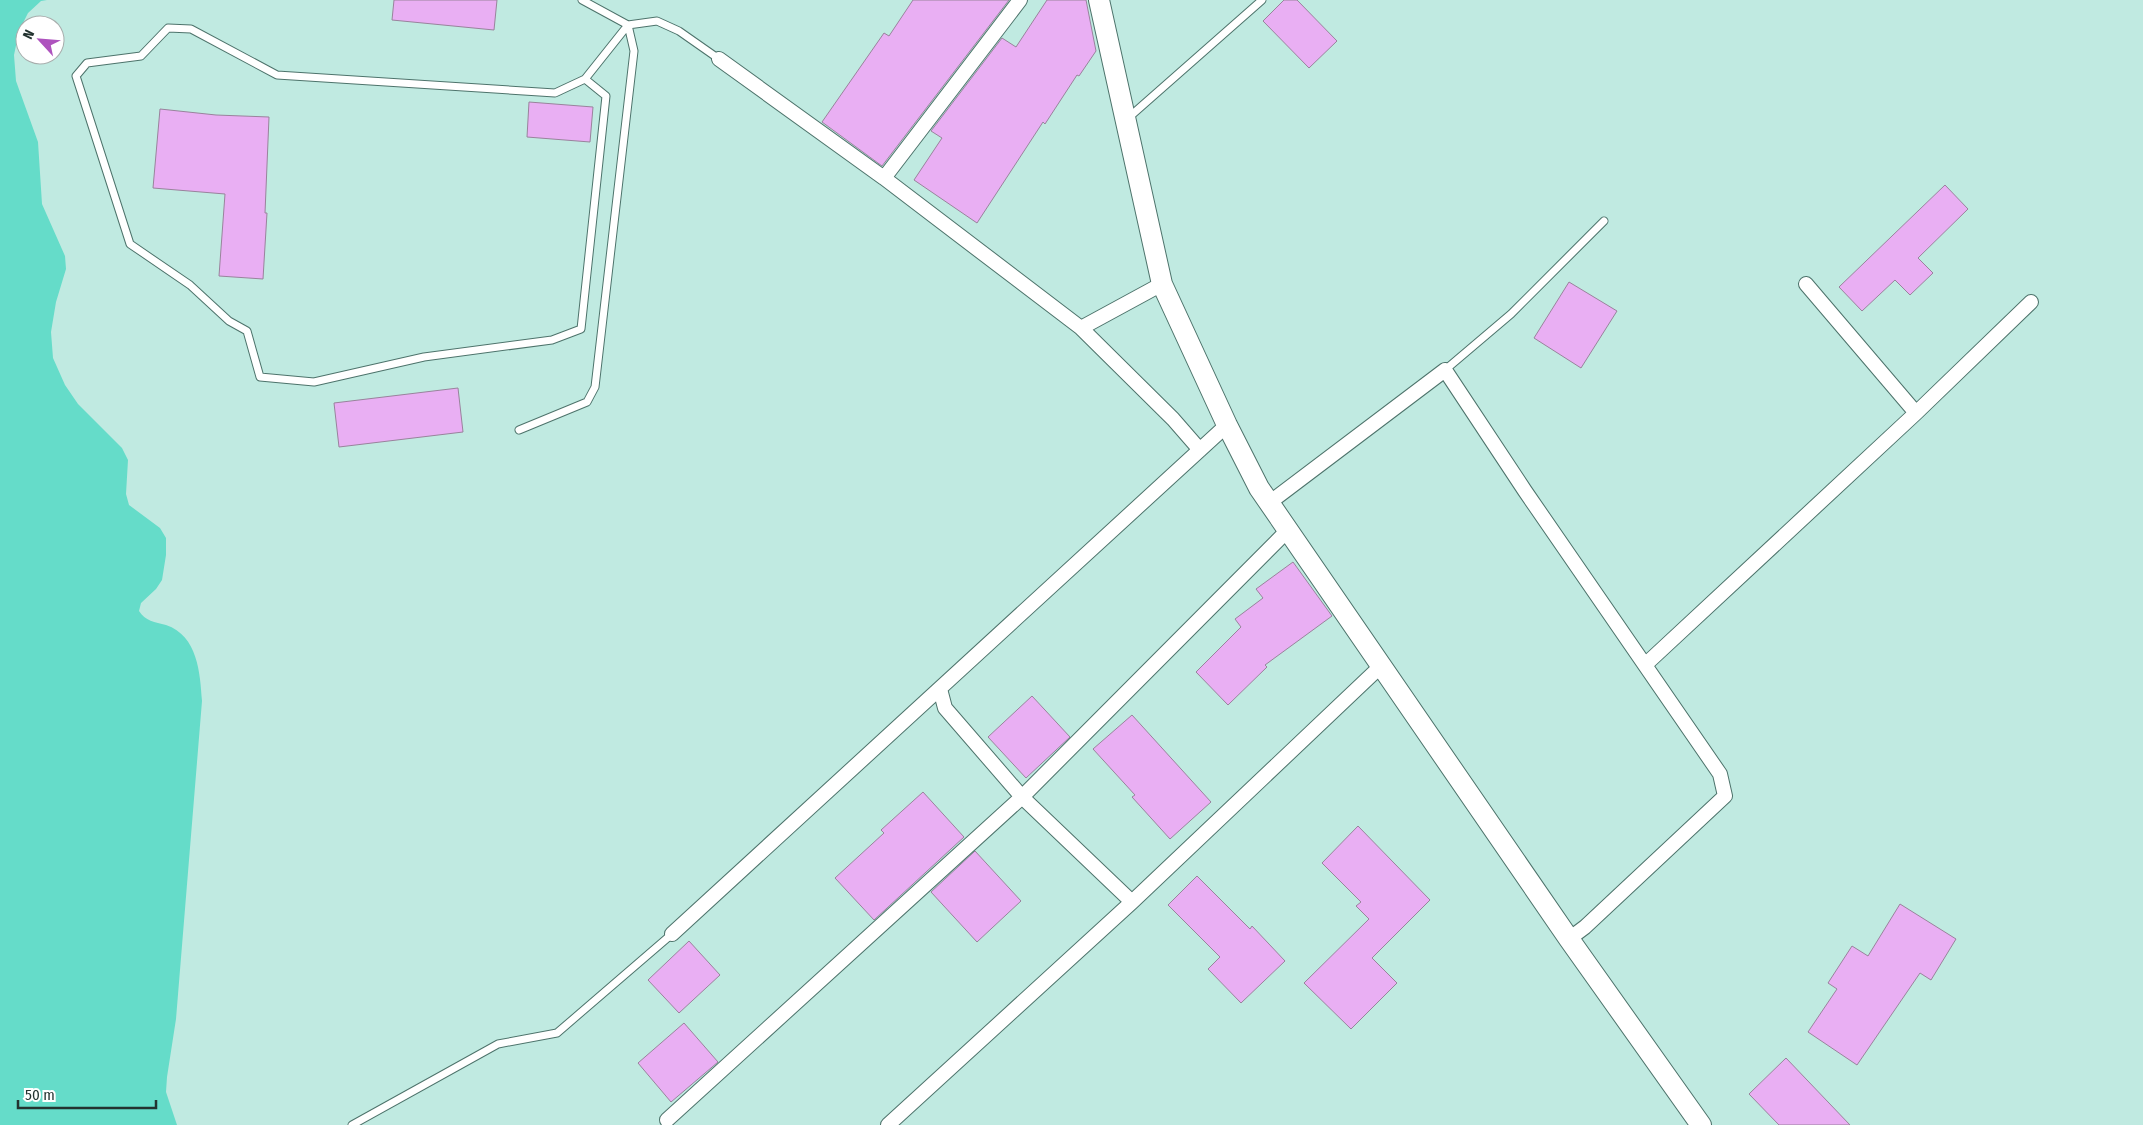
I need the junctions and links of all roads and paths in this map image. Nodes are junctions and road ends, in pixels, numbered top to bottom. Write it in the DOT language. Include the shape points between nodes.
graph roads {
  1 [pos="582,0"];
  2 [pos="1020,0"];
  3 [pos="1100,0"];
  4 [pos="1262,0"];
  5 [pos="628,24"];
  6 [pos="719,59"];
  7 [pos="585,79"];
  8 [pos="1127,119"];
  9 [pos="884,178"];
  10 [pos="1604,220"];
  11 [pos="1162,284"];
  12 [pos="1806,284"];
  13 [pos="2031,302"];
  14 [pos="1081,328"];
  15 [pos="1445,370"];
  16 [pos="1916,413"];
  17 [pos="1227,426"];
  18 [pos="519,430"];
  19 [pos="1200,450"];
  20 [pos="1269,503"];
  21 [pos="1287,531"];
  22 [pos="1382,665"];
  23 [pos="1645,665"];
  24 [pos="940,689"];
  25 [pos="1022,797"];
  26 [pos="1132,902"];
  27 [pos="672,934"];
  28 [pos="1569,939"];
  29 [pos="667,1120"];
  30 [pos="352,1125"];
  31 [pos="888,1125"];
  32 [pos="1701,1125"];
  1 -- 5 [label="lane"];
  2 -- 9 [label="street"];
  3 -- 8 [label="main road"];
  4 -- 8 [label="lane"];
  5 -- 6 [label="lane" via="656,21 680,31"];
  5 -- 7 [label="lane"];
  5 -- 18 [label="lane" via="634,51 595,387 587,402"];
  6 -- 9 [label="street"];
  7 -- 7 [label="lane" via="555,93 277,75 191,29 168,28 141,56 87,63 76,76 130,244 190,285 229,321 247,331 260,377 314,382 424,357 552,340 580,329 606,96"];
  8 -- 11 [label="main road"];
  9 -- 14 [label="street"];
  10 -- 15 [label="lane" via="1511,314"];
  11 -- 14 [label="street"];
  11 -- 17 [label="main road"];
  12 -- 16 [label="street"];
  13 -- 16 [label="street"];
  14 -- 19 [label="street"];
  15 -- 20 [label="street"];
  15 -- 23 [label="street"];
  16 -- 23 [label="street"];
  17 -- 19 [label="street"];
  17 -- 20 [label="main road"];
  19 -- 24 [label="street"];
  20 -- 21 [label="main road"];
  21 -- 22 [label="main road"];
  21 -- 25 [label="street"];
  22 -- 26 [label="street"];
  22 -- 28 [label="main road"];
  23 -- 28 [label="street" via="1720,774 1725,796"];
  24 -- 25 [label="street" via="945,708"];
  24 -- 27 [label="street"];
  25 -- 26 [label="street"];
  25 -- 29 [label="street"];
  26 -- 31 [label="street"];
  27 -- 30 [label="lane" via="557,1033 498,1044"];
  28 -- 32 [label="main road"];
}
